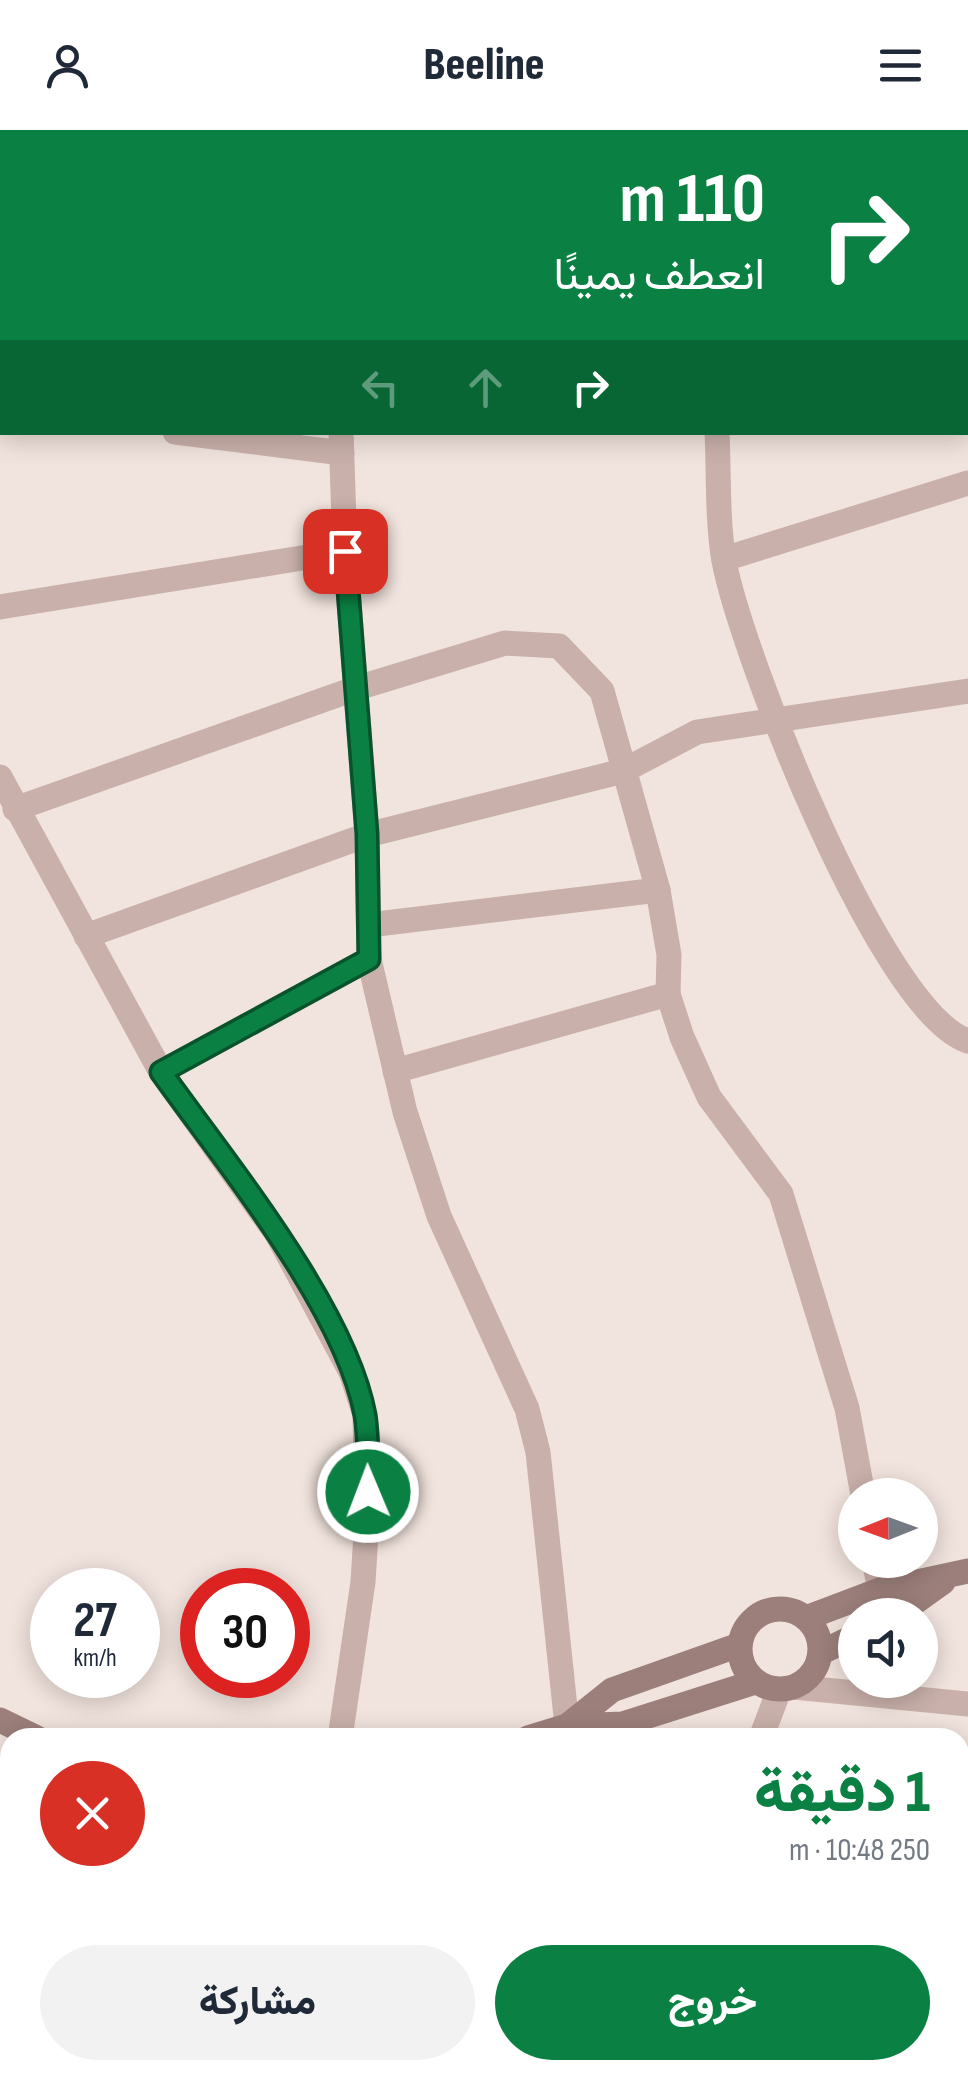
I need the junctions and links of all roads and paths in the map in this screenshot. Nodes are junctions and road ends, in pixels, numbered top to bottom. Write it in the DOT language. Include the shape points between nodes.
graph roads {
  1 [pos="221,435"];
  2 [pos="717,435"];
  3 [pos="342,443"];
  4 [pos="968,483"];
  5 [pos="345,551"];
  6 [pos="724,559"];
  7 [pos="0,608"];
  8 [pos="354,688"];
  9 [pos="968,690"];
  10 [pos="777,717"];
  11 [pos="623,771"];
  12 [pos="0,777"];
  13 [pos="14,809"];
  14 [pos="367,834"];
  15 [pos="658,890"];
  16 [pos="369,925"];
  17 [pos="86,936"];
  18 [pos="369,959"];
  19 [pos="668,994"];
  20 [pos="968,1040"];
  21 [pos="395,1070"];
  22 [pos="161,1072"];
  23 [pos="860,1478"];
  24 [pos="958,1575"];
  25 [pos="878,1578"];
  26 [pos="880,1590"];
  27 [pos="923,1598"];
  28 [pos="806,1618"];
  29 [pos="838,1644"];
  30 [pos="739,1645"];
  31 [pos="820,1652"];
  32 [pos="776,1686"];
  33 [pos="968,1704"];
  34 [pos="566,1726"];
  35 [pos="341,1728"];
  36 [pos="560,1728"];
  37 [pos="764,1728"];
  1 -- 3 [label="street"];
  2 -- 6 [label="street"];
  3 -- 5 [label="street"];
  4 -- 6 [label="street"];
  5 -- 7 [label="street"];
  5 -- 8 [label="street"];
  6 -- 10 [label="street" via="740,623"];
  8 -- 11 [label="street" via="505,643 559,646 602,691"];
  8 -- 13 [label="street"];
  8 -- 14 [label="street"];
  9 -- 10 [label="street"];
  10 -- 11 [label="street" via="697,732"];
  10 -- 20 [label="street" via="830,848 874,931 937,1018"];
  11 -- 14 [label="street"];
  11 -- 15 [label="street"];
  12 -- 13 [label="street"];
  13 -- 17 [label="street"];
  14 -- 16 [label="street"];
  14 -- 17 [label="street"];
  15 -- 16 [label="street"];
  15 -- 19 [label="street" via="670,955"];
  16 -- 18 [label="street"];
  17 -- 22 [label="street"];
  18 -- 21 [label="street"];
  18 -- 22 [label="street"];
  19 -- 21 [label="street"];
  19 -- 23 [label="street" via="709,1097 780,1194 847,1408"];
  21 -- 34 [label="street" via="440,1216 527,1409 538,1452"];
  22 -- 35 [label="street" via="277,1234 328,1324 364,1415 364,1566"];
  24 -- 26 [label="main road"];
  24 -- 27 [label="main road"];
  25 -- 26 [label="street"];
  26 -- 28 [label="main road"];
  28 -- 30 [label="main road" via="779,1608 764,1612 752,1619"];
  28 -- 31 [label="main road"];
  29 -- 31 [label="main road"];
  30 -- 32 [label="main road" via="742,1665"];
  30 -- 34 [label="main road" via="612,1690"];
  31 -- 32 [label="main road" via="816,1667"];
  32 -- 33 [label="street"];
  32 -- 34 [label="main road" via="623,1724"];
  32 -- 37 [label="street"];
  34 -- 36 [label="main road"];
}
